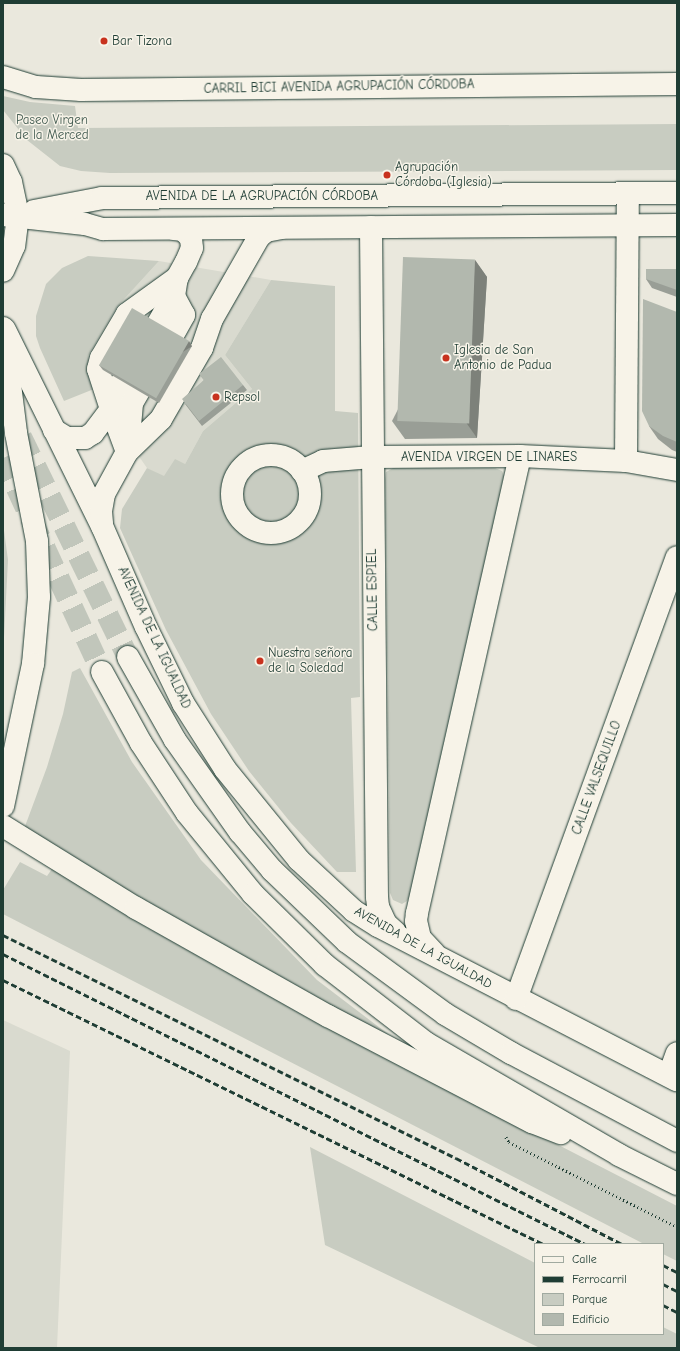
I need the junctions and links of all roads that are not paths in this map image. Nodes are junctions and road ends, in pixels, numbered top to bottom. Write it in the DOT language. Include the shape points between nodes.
graph roads {
  1 [pos="3,77"];
  2 [pos="677,84"];
  3 [pos="3,165"];
  4 [pos="677,193"];
  5 [pos="628,194"];
  6 [pos="10,215"];
  7 [pos="677,225"];
  8 [pos="629,226"];
  9 [pos="372,227"];
  10 [pos="282,228"];
  11 [pos="174,229"];
  12 [pos="3,271"];
  13 [pos="175,287"];
  14 [pos="184,315"];
  15 [pos="3,328"];
  16 [pos="202,348"];
  17 [pos="111,409"];
  18 [pos="9,425"];
  19 [pos="54,430"];
  20 [pos="127,452"];
  21 [pos="520,456"];
  22 [pos="372,457"];
  23 [pos="626,461"];
  24 [pos="677,470"];
  25 [pos="302,471"];
  26 [pos="102,526"];
  27 [pos="677,557"];
  28 [pos="128,657"];
  29 [pos="102,672"];
  30 [pos="26,699"];
  31 [pos="3,746"];
  32 [pos="3,806"];
  33 [pos="3,826"];
  34 [pos="406,941"];
  35 [pos="444,962"];
  36 [pos="516,999"];
  37 [pos="677,1053"];
  38 [pos="673,1078"];
  39 [pos="677,1141"];
  40 [pos="619,1155"];
  41 [pos="677,1184"];
  1 -- 2 [label="main road, CARRIL BICI AVENIDA AGRUPACIÓN CÓRDOBA" via="36,86 81,90"];
  3 -- 6 [label="main road" via="11,182"];
  4 -- 5 [label="main road, AVENIDA DE LA AGRUPACIÓN CÓRDOBA"];
  5 -- 6 [label="main road, AVENIDA DE LA AGRUPACIÓN CÓRDOBA" via="102,198"];
  5 -- 8 [label="main road"];
  6 -- 11 [label="main road" via="103,229"];
  6 -- 12 [label="main road" via="14,246"];
  7 -- 8 [label="main road"];
  8 -- 9 [label="main road"];
  8 -- 23 [label="main road"];
  9 -- 10 [label="main road"];
  9 -- 22 [label="main road, CALLE ESPIEL"];
  10 -- 11 [label="main road"];
  10 -- 16 [label="main road" via="266,231 260,237 212,319"];
  11 -- 13 [label="main road" via="183,230 191,238 192,248"];
  13 -- 14 [label="main road"];
  13 -- 14 [label="main road" via="165,330"];
  13 -- 17 [label="main road" via="127,314 101,358 98,369"];
  14 -- 16 [label="main road"];
  15 -- 18 [label="main road"];
  15 -- 19 [label="main road, AVENIDA DE LA IGUALDAD"];
  16 -- 20 [label="main road" via="161,419"];
  17 -- 19 [label="main road" via="93,433 86,438 67,438"];
  17 -- 20 [label="main road"];
  17 -- 20 [label="main road" via="130,386 132,403"];
  18 -- 30 [label="main road" via="33,509 39,568 37,630"];
  19 -- 26 [label="main road, AVENIDA DE LA IGUALDAD"];
  20 -- 26 [label="main road" via="104,494"];
  21 -- 22 [label="main road, AVENIDA VIRGEN DE LINARES"];
  21 -- 23 [label="main road, AVENIDA VIRGEN DE LINARES"];
  21 -- 35 [label="main road" via="416,917 420,938"];
  22 -- 25 [label="main road, AVENIDA VIRGEN DE LINARES" via="323,461"];
  22 -- 34 [label="main road, CALLE ESPIEL" via="377,897 378,907 386,924"];
  23 -- 24 [label="main road, AVENIDA VIRGEN DE LINARES"];
  26 -- 34 [label="main road, AVENIDA DE LA IGUALDAD" via="166,670 187,710 225,769 275,834 327,889 354,911"];
  27 -- 36 [label="main road, CALLE VALSEQUILLO"];
  28 -- 39 [label="main road, AVENIDA DE LA IGUALDAD" via="175,740 240,832 272,870 347,942 444,1014 511,1053"];
  29 -- 40 [label="main road" via="141,744 187,813 253,894 320,960 426,1043"];
  30 -- 31 [label="main road"];
  30 -- 32 [label="main road"];
  33 -- 40 [label="main road" via="224,958 335,1020 532,1122"];
  34 -- 35 [label="main road, AVENIDA DE LA IGUALDAD"];
  35 -- 36 [label="main road, AVENIDA DE LA IGUALDAD"];
  36 -- 38 [label="main road, AVENIDA DE LA IGUALDAD"];
  37 -- 38 [label="main road"];
  40 -- 41 [label="main road"];
}
